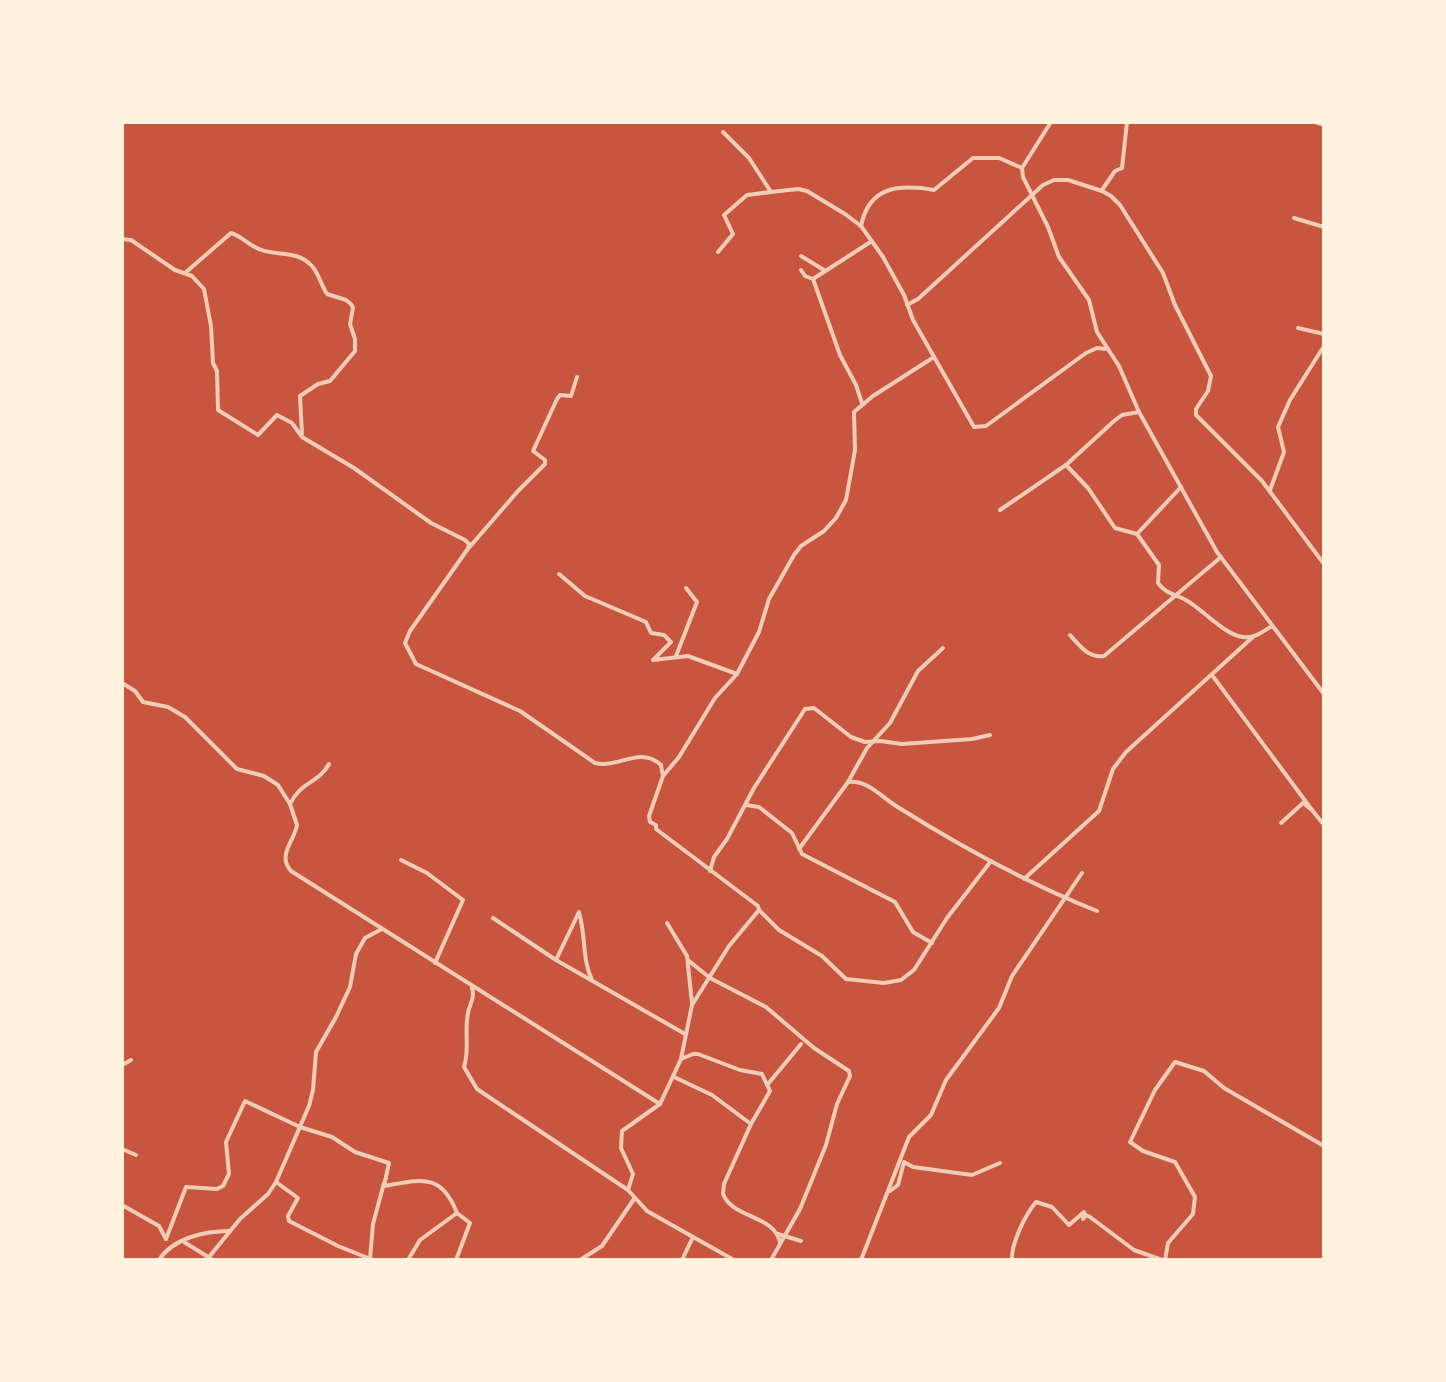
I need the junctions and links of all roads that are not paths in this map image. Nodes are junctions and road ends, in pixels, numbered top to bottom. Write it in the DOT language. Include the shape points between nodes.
graph roads {
  1 [pos="1051,122"];
  2 [pos="1127,122"];
  3 [pos="1315,122"];
  4 [pos="1324,125"];
  5 [pos="723,132"];
  6 [pos="1022,168"];
  7 [pos="1102,191"];
  8 [pos="771,192"];
  9 [pos="1031,196"];
  10 [pos="1294,218"];
  11 [pos="861,226"];
  12 [pos="1324,227"];
  13 [pos="122,239"];
  14 [pos="872,241"];
  15 [pos="718,252"];
  16 [pos="801,256"];
  17 [pos="801,270"];
  18 [pos="824,270"];
  19 [pos="185,273"];
  20 [pos="813,279"];
  21 [pos="907,305"];
  22 [pos="1298,328"];
  23 [pos="1324,334"];
  24 [pos="1324,346"];
  25 [pos="1108,350"];
  26 [pos="934,357"];
  27 [pos="577,377"];
  28 [pos="862,404"];
  29 [pos="1139,412"];
  30 [pos="302,437"];
  31 [pos="1066,465"];
  32 [pos="1181,487"];
  33 [pos="1270,490"];
  34 [pos="1000,510"];
  35 [pos="1137,534"];
  36 [pos="467,550"];
  37 [pos="1221,557"];
  38 [pos="1324,564"];
  39 [pos="559,574"];
  40 [pos="686,588"];
  41 [pos="1175,596"];
  42 [pos="1272,626"];
  43 [pos="1070,635"];
  44 [pos="1254,636"];
  45 [pos="943,648"];
  46 [pos="676,656"];
  47 [pos="737,674"];
  48 [pos="1212,675"];
  49 [pos="122,683"];
  50 [pos="1324,694"];
  51 [pos="990,735"];
  52 [pos="872,741"];
  53 [pos="329,764"];
  54 [pos="663,776"];
  55 [pos="848,782"];
  56 [pos="290,804"];
  57 [pos="746,805"];
  58 [pos="1312,810"];
  59 [pos="1281,823"];
  60 [pos="1324,825"];
  61 [pos="799,849"];
  62 [pos="401,860"];
  63 [pos="991,861"];
  64 [pos="710,871"];
  65 [pos="1082,873"];
  66 [pos="1024,879"];
  67 [pos="1063,898"];
  68 [pos="759,910"];
  69 [pos="1097,911"];
  70 [pos="493,918"];
  71 [pos="667,923"];
  72 [pos="381,929"];
  73 [pos="932,943"];
  74 [pos="556,960"];
  75 [pos="689,961"];
  76 [pos="435,963"];
  77 [pos="710,978"];
  78 [pos="592,980"];
  79 [pos="471,986"];
  80 [pos="692,1005"];
  81 [pos="685,1034"];
  82 [pos="801,1044"];
  83 [pos="681,1059"];
  84 [pos="131,1060"];
  85 [pos="122,1065"];
  86 [pos="674,1077"];
  87 [pos="768,1084"];
  88 [pos="660,1104"];
  89 [pos="751,1124"];
  90 [pos="300,1127"];
  91 [pos="1324,1146"];
  92 [pos="122,1149"];
  93 [pos="136,1155"];
  94 [pos="389,1163"];
  95 [pos="1000,1163"];
  96 [pos="276,1182"];
  97 [pos="628,1190"];
  98 [pos="889,1193"];
  99 [pos="634,1199"];
  100 [pos="122,1205"];
  101 [pos="457,1213"];
  102 [pos="230,1231"];
  103 [pos="778,1234"];
  104 [pos="786,1235"];
  105 [pos="693,1237"];
  106 [pos="166,1239"];
  107 [pos="182,1241"];
  108 [pos="801,1241"];
  109 [pos="781,1243"];
  110 [pos="168,1247"];
  111 [pos="211,1258"];
  112 [pos="372,1259"];
  113 [pos="159,1260"];
  114 [pos="408,1260"];
  115 [pos="456,1260"];
  116 [pos="580,1260"];
  117 [pos="682,1260"];
  118 [pos="734,1260"];
  119 [pos="771,1260"];
  120 [pos="861,1260"];
  121 [pos="1012,1260"];
  122 [pos="1163,1260"];
  1 -- 6 [label="street"];
  2 -- 7 [label="street" via="1122,168"];
  3 -- 4 [label="street"];
  5 -- 8 [label="street" via="749,158"];
  6 -- 9 [label="street"];
  6 -- 11 [label="street" via="999,158 973,158 934,190 910,185 872,198"];
  7 -- 9 [label="street" via="1054,180"];
  7 -- 33 [label="street" via="1120,205 1153,257 1211,376 1196,415"];
  8 -- 11 [label="street" via="807,191"];
  8 -- 15 [label="street" via="747,195 724,215 733,234"];
  9 -- 21 [label="street"];
  9 -- 25 [label="street" via="1059,257 1089,300"];
  10 -- 12 [label="street"];
  11 -- 14 [label="street"];
  13 -- 19 [label="street"];
  14 -- 18 [label="street"];
  14 -- 21 [label="street"];
  16 -- 18 [label="street"];
  17 -- 20 [label="street"];
  18 -- 20 [label="street"];
  19 -- 30 [label="street" via="198,281 208,301 218,410 258,435 277,415"];
  19 -- 30 [label="street" via="231,233 260,250 296,254 315,268 327,294 351,304 355,351 330,381 300,396"];
  20 -- 28 [label="street"];
  21 -- 26 [label="street"];
  22 -- 23 [label="street"];
  24 -- 33 [label="street" via="1278,427 1284,452"];
  25 -- 26 [label="street" via="1086,353 980,428 970,425"];
  25 -- 29 [label="street"];
  26 -- 28 [label="street"];
  27 -- 36 [label="street" via="571,396 557,399 533,451 545,464"];
  28 -- 47 [label="street" via="854,412 855,450 846,500 824,531 794,555"];
  29 -- 31 [label="street" via="1122,415"];
  29 -- 32 [label="street"];
  30 -- 36 [label="street" via="465,540"];
  31 -- 34 [label="street"];
  31 -- 35 [label="street" via="1115,528"];
  32 -- 35 [label="street"];
  32 -- 37 [label="street"];
  33 -- 38 [label="street"];
  35 -- 41 [label="street" via="1159,565 1161,587"];
  36 -- 54 [label="street" via="410,631 405,643 416,664 520,711 595,763 645,757 661,765"];
  37 -- 41 [label="street"];
  37 -- 42 [label="street"];
  39 -- 46 [label="street" via="585,596 664,635 671,642 653,660"];
  40 -- 46 [label="street" via="697,602"];
  41 -- 43 [label="street" via="1104,656 1085,652"];
  41 -- 44 [label="street" via="1233,634"];
  42 -- 44 [label="street"];
  42 -- 50 [label="street"];
  44 -- 48 [label="street"];
  45 -- 52 [label="street" via="918,671 890,723"];
  46 -- 47 [label="street"];
  47 -- 54 [label="street"];
  48 -- 58 [label="street"];
  48 -- 66 [label="street" via="1126,752 1113,769 1099,811"];
  49 -- 56 [label="street" via="143,702 160,703 185,717 237,769 278,785"];
  51 -- 52 [label="street" via="902,744"];
  52 -- 55 [label="street"];
  52 -- 57 [label="street" via="851,737 814,708 805,709"];
  53 -- 56 [label="street" via="323,775 298,790"];
  54 -- 64 [label="street" via="650,822"];
  55 -- 61 [label="street"];
  55 -- 63 [label="street" via="866,784"];
  56 -- 72 [label="street" via="297,825 286,865"];
  57 -- 61 [label="street" via="759,807 792,833"];
  57 -- 64 [label="street"];
  58 -- 59 [label="street" via="1303,803"];
  58 -- 60 [label="street"];
  61 -- 73 [label="street" via="895,902 913,932"];
  62 -- 76 [label="street" via="463,900"];
  63 -- 66 [label="street"];
  63 -- 73 [label="street"];
  64 -- 68 [label="street"];
  65 -- 67 [label="street"];
  66 -- 67 [label="street"];
  67 -- 69 [label="street"];
  67 -- 98 [label="street" via="1012,976 999,1008 946,1080 931,1115 909,1137"];
  68 -- 73 [label="street" via="846,979 901,980"];
  68 -- 77 [label="street"];
  70 -- 74 [label="street"];
  71 -- 75 [label="street"];
  72 -- 76 [label="street"];
  72 -- 90 [label="street" via="360,946 350,987 316,1052 313,1090"];
  74 -- 78 [label="street"];
  74 -- 78 [label="street" via="579,912 585,966"];
  75 -- 77 [label="street"];
  75 -- 80 [label="street"];
  76 -- 79 [label="street"];
  77 -- 80 [label="street"];
  77 -- 104 [label="street" via="772,1011 849,1071 826,1145"];
  78 -- 81 [label="street"];
  79 -- 88 [label="street"];
  79 -- 97 [label="street" via="464,1067 477,1089"];
  80 -- 81 [label="street"];
  81 -- 83 [label="street"];
  82 -- 87 [label="street"];
  83 -- 86 [label="street"];
  83 -- 87 [label="street" via="698,1054 758,1072"];
  84 -- 85 [label="street"];
  86 -- 88 [label="street"];
  86 -- 89 [label="street" via="712,1095"];
  87 -- 89 [label="street" via="769,1096"];
  88 -- 97 [label="street" via="622,1131 621,1148 633,1174"];
  89 -- 103 [label="street" via="723,1194 731,1206"];
  90 -- 94 [label="street"];
  90 -- 96 [label="street"];
  90 -- 106 [label="street" via="245,1101 226,1142 229,1174 223,1186 186,1187"];
  91 -- 122 [label="street" via="1204,1071 1175,1062 1130,1142 1175,1162 1195,1197 1193,1214 1168,1243"];
  92 -- 93 [label="street"];
  94 -- 101 [label="street" via="384,1186 437,1183 452,1198"];
  94 -- 112 [label="street" via="373,1224"];
  95 -- 98 [label="street" via="972,1175 904,1162 898,1185"];
  96 -- 102 [label="street"];
  96 -- 112 [label="street" via="298,1198 289,1221"];
  97 -- 99 [label="street"];
  98 -- 120 [label="street"];
  99 -- 105 [label="street"];
  99 -- 116 [label="street" via="602,1246"];
  100 -- 106 [label="street" via="159,1226"];
  101 -- 114 [label="street" via="420,1240"];
  101 -- 115 [label="street" via="470,1223"];
  102 -- 107 [label="street"];
  102 -- 111 [label="street"];
  103 -- 104 [label="street"];
  103 -- 109 [label="street"];
  104 -- 108 [label="street"];
  104 -- 109 [label="street"];
  105 -- 117 [label="street"];
  105 -- 118 [label="street"];
  106 -- 110 [label="street"];
  107 -- 110 [label="street"];
  107 -- 111 [label="street"];
  109 -- 119 [label="street"];
  110 -- 113 [label="street"];
  121 -- 122 [label="street" via="1011,1250 1036,1202 1052,1207 1069,1225 1084,1212 1083,1219 1090,1217 1134,1250"];
}
